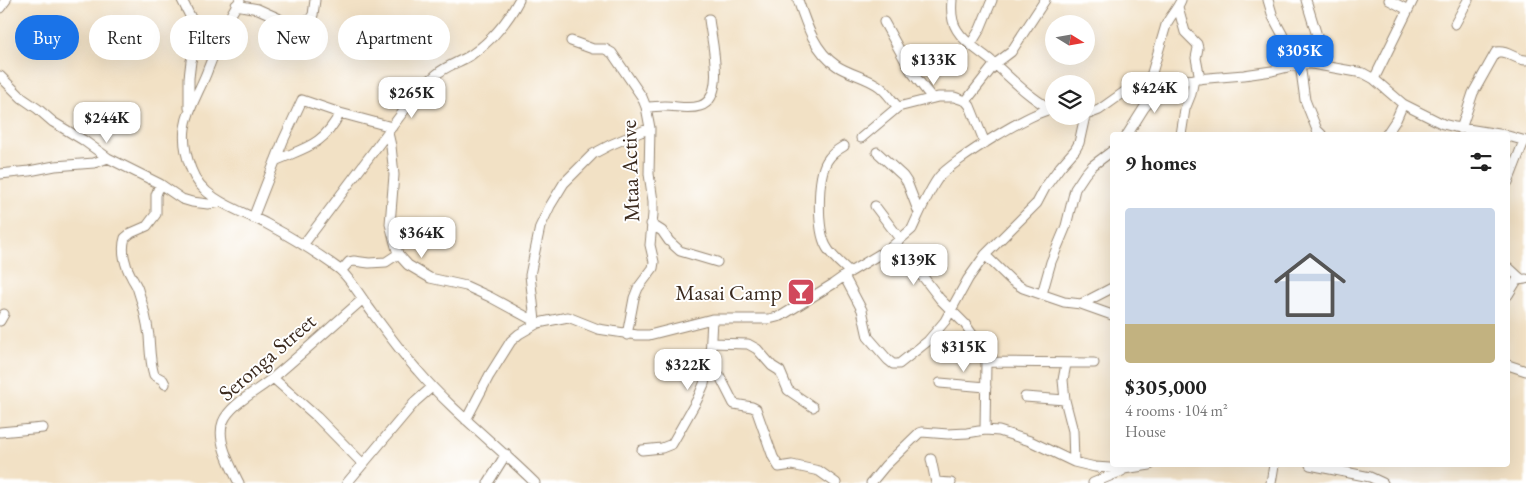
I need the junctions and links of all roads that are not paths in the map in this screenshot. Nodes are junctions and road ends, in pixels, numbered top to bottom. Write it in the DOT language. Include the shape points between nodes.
graph roads {
  1 [pos="6,0"];
  2 [pos="182,0"];
  3 [pos="315,0"];
  4 [pos="519,0"];
  5 [pos="798,0"];
  6 [pos="952,0"];
  7 [pos="992,0"];
  8 [pos="1045,0"];
  9 [pos="1268,0"];
  10 [pos="1306,0"];
  11 [pos="1389,0"];
  12 [pos="1413,0"];
  13 [pos="1468,0"];
  14 [pos="238,2"];
  15 [pos="1179,3"];
  16 [pos="0,8"];
  17 [pos="1408,10"];
  18 [pos="709,20"];
  19 [pos="884,22"];
  20 [pos="1455,24"];
  21 [pos="571,42"];
  22 [pos="971,44"];
  23 [pos="1526,60"];
  24 [pos="996,64"];
  25 [pos="1297,65"];
  26 [pos="1323,65"];
  27 [pos="0,76"];
  28 [pos="1197,79"];
  29 [pos="1374,79"];
  30 [pos="1167,81"];
  31 [pos="1149,83"];
  32 [pos="932,98"];
  33 [pos="966,101"];
  34 [pos="1403,104"];
  35 [pos="1045,105"];
  36 [pos="646,107"];
  37 [pos="898,107"];
  38 [pos="189,111"];
  39 [pos="1045,111"];
  40 [pos="1095,112"];
  41 [pos="340,113"];
  42 [pos="1084,125"];
  43 [pos="650,128"];
  44 [pos="1461,128"];
  45 [pos="390,130"];
  46 [pos="1130,132"];
  47 [pos="1181,132"];
  48 [pos="1320,132"];
  49 [pos="1388,132"];
  50 [pos="1487,132"];
  51 [pos="1510,136"];
  52 [pos="861,138"];
  53 [pos="1525,141"];
  54 [pos="986,143"];
  55 [pos="844,146"];
  56 [pos="877,152"];
  57 [pos="1110,152"];
  58 [pos="108,158"];
  59 [pos="275,161"];
  60 [pos="0,174"];
  61 [pos="1510,177"];
  62 [pos="160,184"];
  63 [pos="221,202"];
  64 [pos="874,206"];
  65 [pos="919,214"];
  66 [pos="253,218"];
  67 [pos="651,224"];
  68 [pos="900,240"];
  69 [pos="303,245"];
  70 [pos="890,248"];
  71 [pos="398,254"];
  72 [pos="984,255"];
  73 [pos="717,262"];
  74 [pos="1510,268"];
  75 [pos="341,271"];
  76 [pos="847,274"];
  77 [pos="1524,279"];
  78 [pos="1110,289"];
  79 [pos="1510,291"];
  80 [pos="1042,294"];
  81 [pos="363,299"];
  82 [pos="1081,304"];
  83 [pos="951,310"];
  84 [pos="1110,314"];
  85 [pos="712,319"];
  86 [pos="536,322"];
  87 [pos="626,335"];
  88 [pos="711,342"];
  89 [pos="710,357"];
  90 [pos="986,362"];
  91 [pos="1094,363"];
  92 [pos="1066,364"];
  93 [pos="1510,366"];
  94 [pos="1526,371"];
  95 [pos="273,378"];
  96 [pos="940,383"];
  97 [pos="165,384"];
  98 [pos="986,387"];
  99 [pos="432,388"];
  100 [pos="1025,397"];
  101 [pos="1065,400"];
  102 [pos="813,407"];
  103 [pos="466,420"];
  104 [pos="43,428"];
  105 [pos="985,430"];
  106 [pos="0,432"];
  107 [pos="642,450"];
  108 [pos="506,454"];
  109 [pos="931,459"];
  110 [pos="1074,462"];
  111 [pos="363,464"];
  112 [pos="1137,467"];
  113 [pos="1274,467"];
  114 [pos="1346,468"];
  115 [pos="1124,469"];
  116 [pos="1369,480"];
  117 [pos="239,483"];
  118 [pos="347,483"];
  119 [pos="488,483"];
  120 [pos="535,483"];
  121 [pos="836,483"];
  122 [pos="871,483"];
  123 [pos="936,483"];
  124 [pos="951,483"];
  125 [pos="1093,483"];
  126 [pos="1272,483"];
  127 [pos="1383,483"];
  1 -- 16 [label="street"];
  2 -- 38 [label="street" via="200,36 191,61"];
  3 -- 14 [label="street" via="313,15 299,27 288,26 278,18"];
  4 -- 45 [label="street" via="488,40 470,55 438,72"];
  5 -- 37 [label="street" via="813,39 822,52 836,66 881,88"];
  6 -- 22 [label="street" via="951,14 956,29"];
  7 -- 22 [label="street"];
  8 -- 24 [label="street" via="1017,45"];
  9 -- 25 [label="street"];
  10 -- 26 [label="street"];
  11 -- 17 [label="street"];
  12 -- 17 [label="street"];
  13 -- 20 [label="street"];
  14 -- 38 [label="street" via="224,25"];
  15 -- 28 [label="street" via="1185,32 1198,48"];
  15 -- 31 [label="street" via="1169,18"];
  17 -- 29 [label="street"];
  18 -- 36 [label="street" via="716,70 709,99 700,106"];
  19 -- 32 [label="street" via="910,71"];
  21 -- 36 [label="street, Mtaa Active" via="612,53"];
  22 -- 24 [label="street"];
  23 -- 44 [label="street" via="1496,52 1473,93"];
  24 -- 33 [label="street"];
  24 -- 35 [label="street" via="1031,98"];
  25 -- 26 [label="street"];
  25 -- 28 [label="street" via="1253,74"];
  25 -- 48 [label="street" via="1305,100"];
  26 -- 29 [label="street"];
  27 -- 58 [label="street" via="53,122"];
  28 -- 30 [label="street"];
  28 -- 47 [label="street" via="1185,109"];
  29 -- 34 [label="street"];
  30 -- 31 [label="street"];
  30 -- 46 [label="street" via="1144,108"];
  31 -- 40 [label="street" via="1130,88"];
  32 -- 33 [label="street" via="954,97"];
  32 -- 37 [label="street"];
  33 -- 54 [label="street"];
  34 -- 44 [label="street" via="1443,124"];
  34 -- 49 [label="street"];
  36 -- 43 [label="street, Mtaa Active"];
  37 -- 52 [label="street"];
  38 -- 63 [label="street" via="185,150 191,171 202,188"];
  39 -- 54 [label="street"];
  41 -- 45 [label="street"];
  41 -- 59 [label="street" via="322,139"];
  41 -- 59 [label="street" via="302,100"];
  42 -- 72 [label="street" via="1075,150 1032,209"];
  43 -- 67 [label="street, Mtaa Active"];
  43 -- 86 [label="street" via="593,154 564,183 550,206 540,227 530,276"];
  44 -- 50 [label="street"];
  45 -- 69 [label="street"];
  45 -- 71 [label="street" via="394,175 390,224"];
  51 -- 53 [label="street"];
  53 -- 61 [label="street"];
  54 -- 65 [label="street" via="939,176"];
  55 -- 76 [label="street" via="826,162 820,179 820,209 826,246"];
  56 -- 65 [label="street" via="903,176"];
  57 -- 80 [label="street" via="1092,166 1075,189 1066,226"];
  58 -- 60 [label="street" via="94,163"];
  58 -- 62 [label="street"];
  59 -- 66 [label="street"];
  62 -- 63 [label="street" via="192,202"];
  62 -- 97 [label="street" via="156,195 156,214 147,226 125,238 123,253 144,312 152,370"];
  63 -- 66 [label="street"];
  64 -- 68 [label="street"];
  65 -- 68 [label="street" via="912,229"];
  66 -- 69 [label="street"];
  67 -- 73 [label="street" via="680,251"];
  67 -- 87 [label="street, Mtaa Active" via="653,268 638,288"];
  68 -- 70 [label="street"];
  69 -- 75 [label="street"];
  70 -- 76 [label="street"];
  70 -- 83 [label="street" via="924,278"];
  71 -- 75 [label="street" via="386,262 349,262"];
  71 -- 86 [label="street" via="408,265 430,278 466,286"];
  72 -- 80 [label="street" via="1012,281"];
  72 -- 83 [label="street"];
  74 -- 77 [label="street"];
  75 -- 81 [label="street"];
  76 -- 83 [label="street" via="862,310 868,337 893,364 899,364 928,341"];
  76 -- 85 [label="street" via="781,316"];
  77 -- 79 [label="street" via="1517,280"];
  78 -- 82 [label="street"];
  80 -- 82 [label="street"];
  81 -- 95 [label="street, Seronga Street"];
  81 -- 99 [label="street" via="397,347"];
  82 -- 84 [label="street"];
  83 -- 90 [label="street" via="981,347"];
  85 -- 87 [label="street" via="648,335"];
  85 -- 88 [label="street"];
  86 -- 87 [label="street" via="568,317 598,329"];
  86 -- 103 [label="street" via="511,341"];
  88 -- 89 [label="street"];
  88 -- 102 [label="street" via="748,344 757,349 780,371 788,390"];
  89 -- 107 [label="street" via="704,384 672,444"];
  89 -- 121 [label="street" via="734,404 756,410 772,457 779,467 792,465 819,471"];
  90 -- 92 [label="street"];
  90 -- 98 [label="street"];
  91 -- 92 [label="street"];
  92 -- 101 [label="street" via="1063,380"];
  93 -- 94 [label="street"];
  95 -- 111 [label="street"];
  95 -- 117 [label="street, Seronga Street" via="231,410 223,421 222,443"];
  96 -- 98 [label="street"];
  98 -- 105 [label="street"];
  99 -- 103 [label="street"];
  99 -- 111 [label="street" via="415,402"];
  100 -- 101 [label="street"];
  101 -- 110 [label="street" via="1073,431"];
  103 -- 108 [label="street"];
  104 -- 106 [label="street"];
  105 -- 110 [label="street" via="1030,441"];
  105 -- 122 [label="street" via="918,433"];
  108 -- 119 [label="street"];
  108 -- 120 [label="street"];
  109 -- 123 [label="street"];
  110 -- 115 [label="street"];
  111 -- 118 [label="street"];
  112 -- 115 [label="street"];
  113 -- 126 [label="street"];
  114 -- 116 [label="street"];
  115 -- 125 [label="street"];
  116 -- 127 [label="street"];
  123 -- 124 [label="street"];
}
